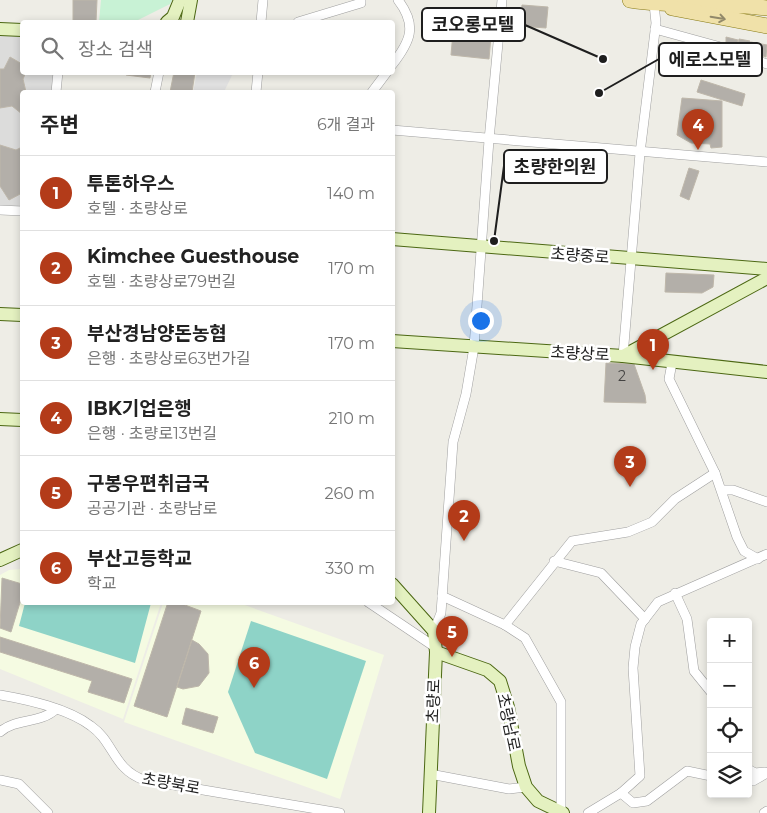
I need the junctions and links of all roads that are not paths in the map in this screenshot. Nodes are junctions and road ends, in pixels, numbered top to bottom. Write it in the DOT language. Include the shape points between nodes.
graph roads {
  1 [pos="180,0"];
  2 [pos="191,0"];
  3 [pos="263,0"];
  4 [pos="361,0"];
  5 [pos="398,0"];
  6 [pos="502,0"];
  7 [pos="630,0"];
  8 [pos="654,4"];
  9 [pos="767,8"];
  10 [pos="169,20"];
  11 [pos="187,20"];
  12 [pos="261,20"];
  13 [pos="305,20"];
  14 [pos="767,26"];
  15 [pos="0,29"];
  16 [pos="20,30"];
  17 [pos="655,30"];
  18 [pos="395,61"];
  19 [pos="767,64"];
  20 [pos="58,75"];
  21 [pos="158,75"];
  22 [pos="258,75"];
  23 [pos="385,75"];
  24 [pos="56,90"];
  25 [pos="155,90"];
  26 [pos="256,90"];
  27 [pos="374,90"];
  28 [pos="395,130"];
  29 [pos="489,140"];
  30 [pos="640,153"];
  31 [pos="767,162"];
  32 [pos="0,210"];
  33 [pos="20,211"];
  34 [pos="395,240"];
  35 [pos="482,248"];
  36 [pos="633,259"];
  37 [pos="767,269"];
  38 [pos="767,278"];
  39 [pos="0,314"];
  40 [pos="20,315"];
  41 [pos="395,341"];
  42 [pos="474,347"];
  43 [pos="623,356"];
  44 [pos="672,363"];
  45 [pos="767,372"];
  46 [pos="0,419"];
  47 [pos="20,420"];
  48 [pos="715,473"];
  49 [pos="722,490"];
  50 [pos="767,502"];
  51 [pos="20,551"];
  52 [pos="767,554"];
  53 [pos="758,559"];
  54 [pos="0,560"];
  55 [pos="554,561"];
  56 [pos="395,587"];
  57 [pos="675,593"];
  58 [pos="442,596"];
  59 [pos="372,605"];
  60 [pos="645,619"];
  61 [pos="505,626"];
  62 [pos="434,631"];
  63 [pos="435,650"];
  64 [pos="707,687"];
  65 [pos="0,694"];
  66 [pos="56,709"];
  67 [pos="0,732"];
  68 [pos="752,771"];
  69 [pos="767,772"];
  70 [pos="430,774"];
  71 [pos="707,775"];
  72 [pos="0,780"];
  73 [pos="752,781"];
  74 [pos="526,787"];
  75 [pos="621,793"];
  76 [pos="48,813"];
  77 [pos="340,813"];
  78 [pos="429,813"];
  79 [pos="562,813"];
  80 [pos="588,813"];
  1 -- 10 [label="street"];
  2 -- 11 [label="street"];
  3 -- 12 [label="street"];
  4 -- 13 [label="street" via="361,3"];
  5 -- 18 [label="street" via="410,22 410,35 406,47"];
  6 -- 29 [label="street"];
  7 -- 8 [label="main road"];
  8 -- 9 [label="main road"];
  8 -- 14 [label="main road, one-way"];
  8 -- 17 [label="street"];
  15 -- 16 [label="street"];
  17 -- 19 [label="street" via="717,46"];
  17 -- 30 [label="street"];
  20 -- 24 [label="street"];
  21 -- 25 [label="street"];
  22 -- 26 [label="street"];
  23 -- 27 [label="street"];
  28 -- 29 [label="street"];
  29 -- 30 [label="street"];
  29 -- 35 [label="street"];
  30 -- 31 [label="street"];
  30 -- 36 [label="street"];
  32 -- 33 [label="street"];
  34 -- 35 [label="street, 초량중로"];
  35 -- 36 [label="street, 초량중로"];
  35 -- 42 [label="street"];
  36 -- 37 [label="street, 초량중로"];
  36 -- 43 [label="street"];
  38 -- 43 [label="street"];
  39 -- 40 [label="street"];
  41 -- 42 [label="street, 초량상로"];
  42 -- 43 [label="street, 초량상로"];
  42 -- 58 [label="street" via="453,442"];
  43 -- 44 [label="street, 초량상로"];
  44 -- 45 [label="street, 초량상로"];
  44 -- 48 [label="street" via="669,379"];
  46 -- 47 [label="street"];
  48 -- 49 [label="street"];
  48 -- 55 [label="street" via="675,499 652,522 628,532 572,541"];
  49 -- 50 [label="street" via="733,490"];
  49 -- 53 [label="street" via="744,551"];
  51 -- 54 [label="street"];
  52 -- 53 [label="street"];
  53 -- 57 [label="street"];
  55 -- 60 [label="street" via="601,572"];
  55 -- 61 [label="street"];
  56 -- 62 [label="street"];
  57 -- 60 [label="street" via="658,602"];
  57 -- 64 [label="street" via="687,619 694,671"];
  58 -- 61 [label="street"];
  58 -- 62 [label="street" via="441,613"];
  59 -- 63 [label="street"];
  60 -- 75 [label="street" via="635,647 633,668 640,776"];
  61 -- 79 [label="street" via="525,638 561,702"];
  62 -- 63 [label="street, 초량로"];
  63 -- 70 [label="street, 초량로"];
  63 -- 74 [label="street, 초량남로" via="487,670 500,680"];
  65 -- 66 [label="street, 초량북로"];
  66 -- 67 [label="street" via="42,718"];
  66 -- 77 [label="street, 초량북로" via="91,726 103,738 118,763 132,776"];
  68 -- 69 [label="street"];
  69 -- 73 [label="street"];
  70 -- 74 [label="street" via="509,789"];
  70 -- 78 [label="street, 초량로"];
  71 -- 75 [label="street" via="687,770 647,802 633,803"];
  72 -- 76 [label="street" via="19,784"];
  74 -- 79 [label="street, 초량남로" via="538,801"];
  75 -- 80 [label="street"];
}
